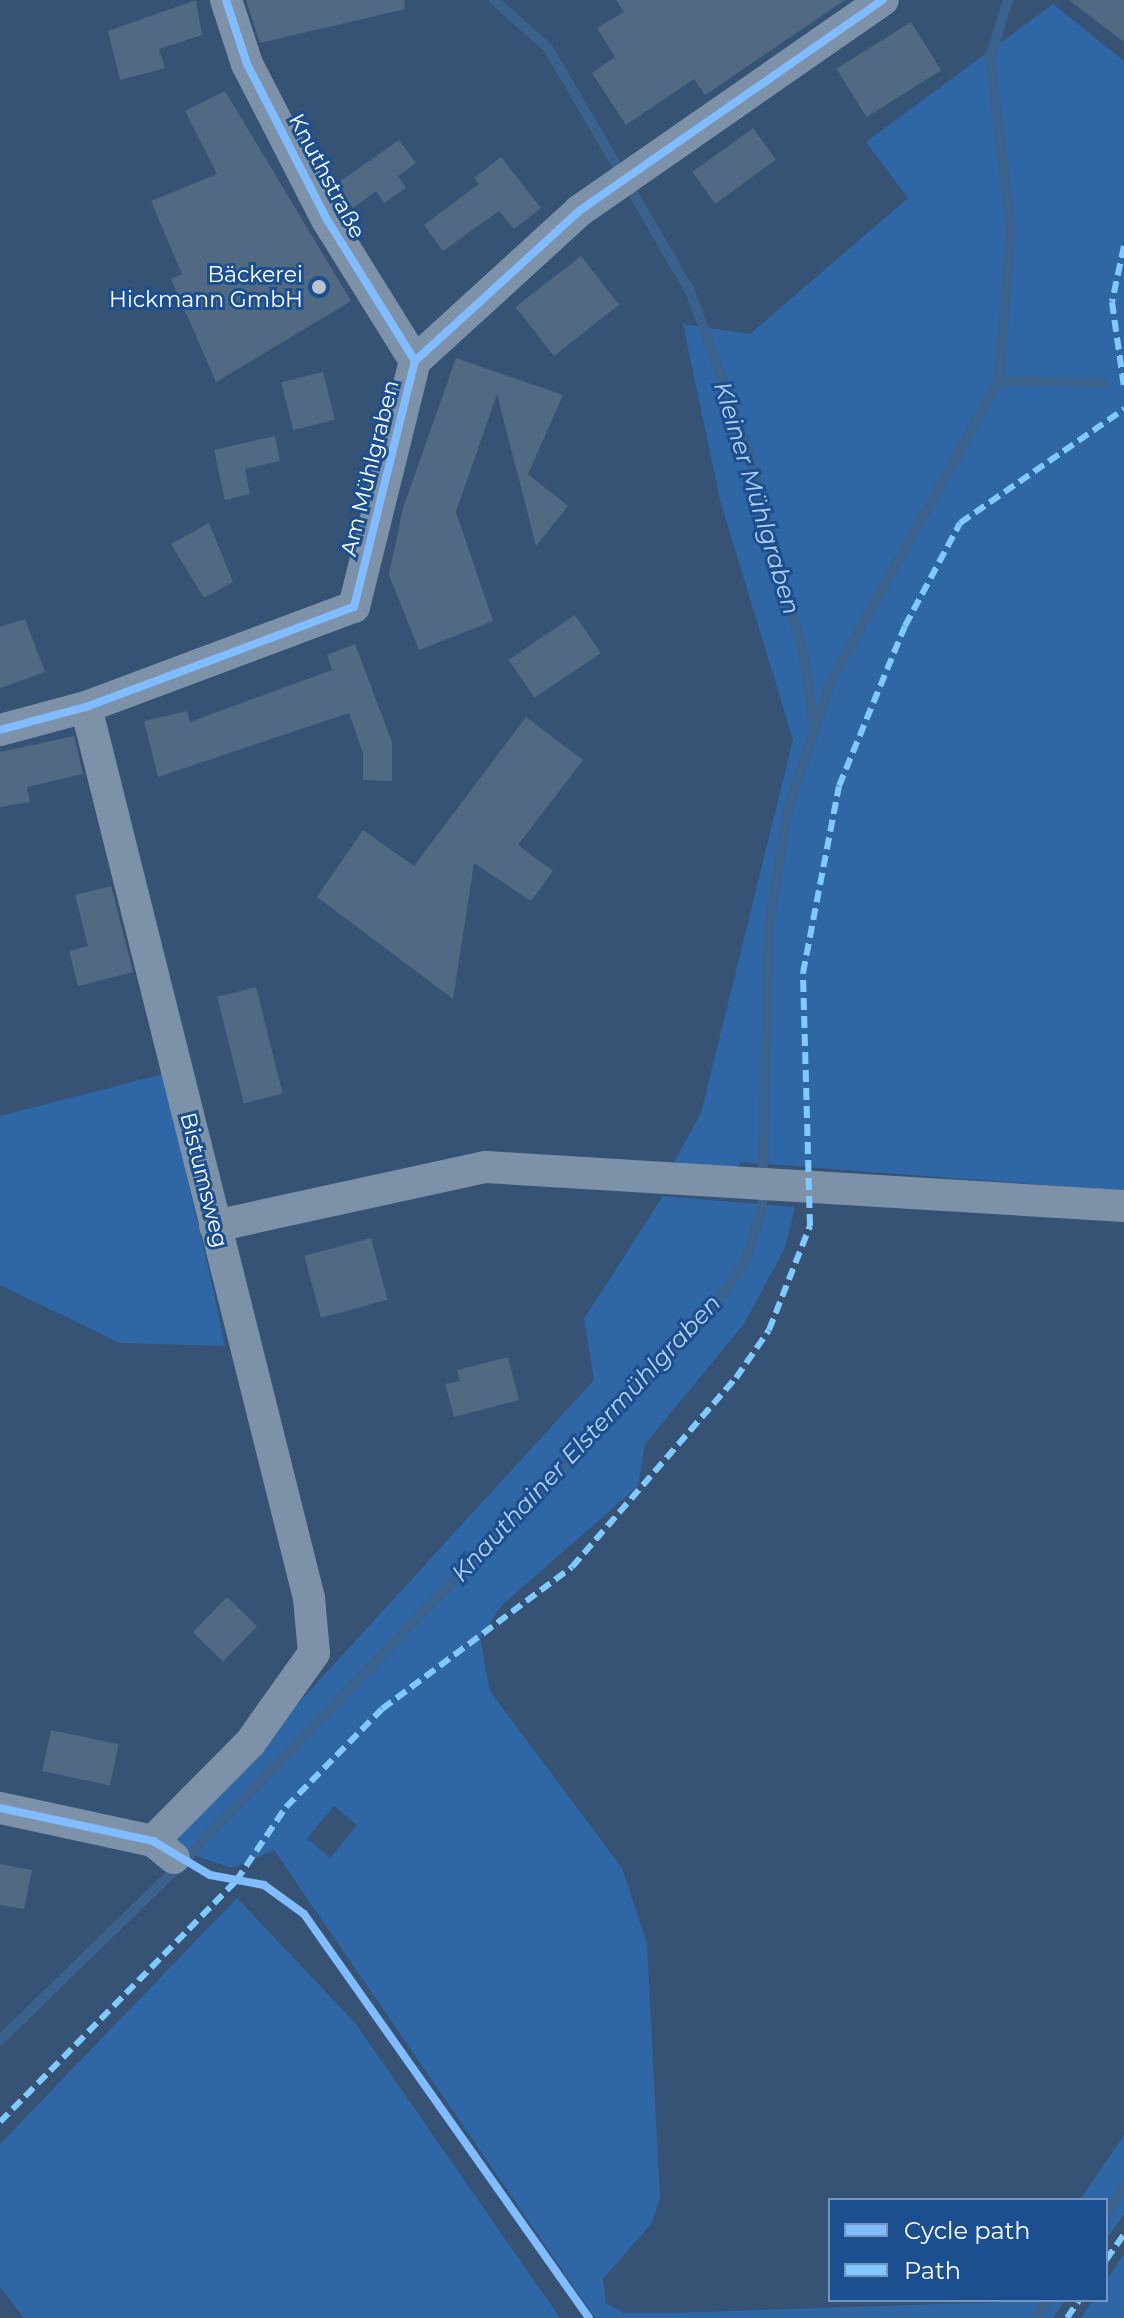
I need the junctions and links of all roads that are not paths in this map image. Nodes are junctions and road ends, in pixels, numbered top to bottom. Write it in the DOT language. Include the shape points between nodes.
graph roads {
  1 [pos="226,0"];
  2 [pos="883,0"];
  3 [pos="415,361"];
  4 [pos="86,707"];
  5 [pos="0,730"];
  6 [pos="1124,1206"];
  7 [pos="215,1226"];
  8 [pos="0,1808"];
  1 -- 3 [label="street, Knuthstraße" via="247,64 326,218"];
  2 -- 3 [label="street, Am Mühlgraben" via="603,194 478,297"];
  3 -- 4 [label="street, Am Mühlgraben" via="354,607"];
  4 -- 5 [label="street, Am Mühlgraben"];
  4 -- 7 [label="street, Bistumsweg"];
  6 -- 7 [label="street" via="486,1167"];
  7 -- 8 [label="street, Bistumsweg" via="309,1598 314,1653 164,1850"];
}
